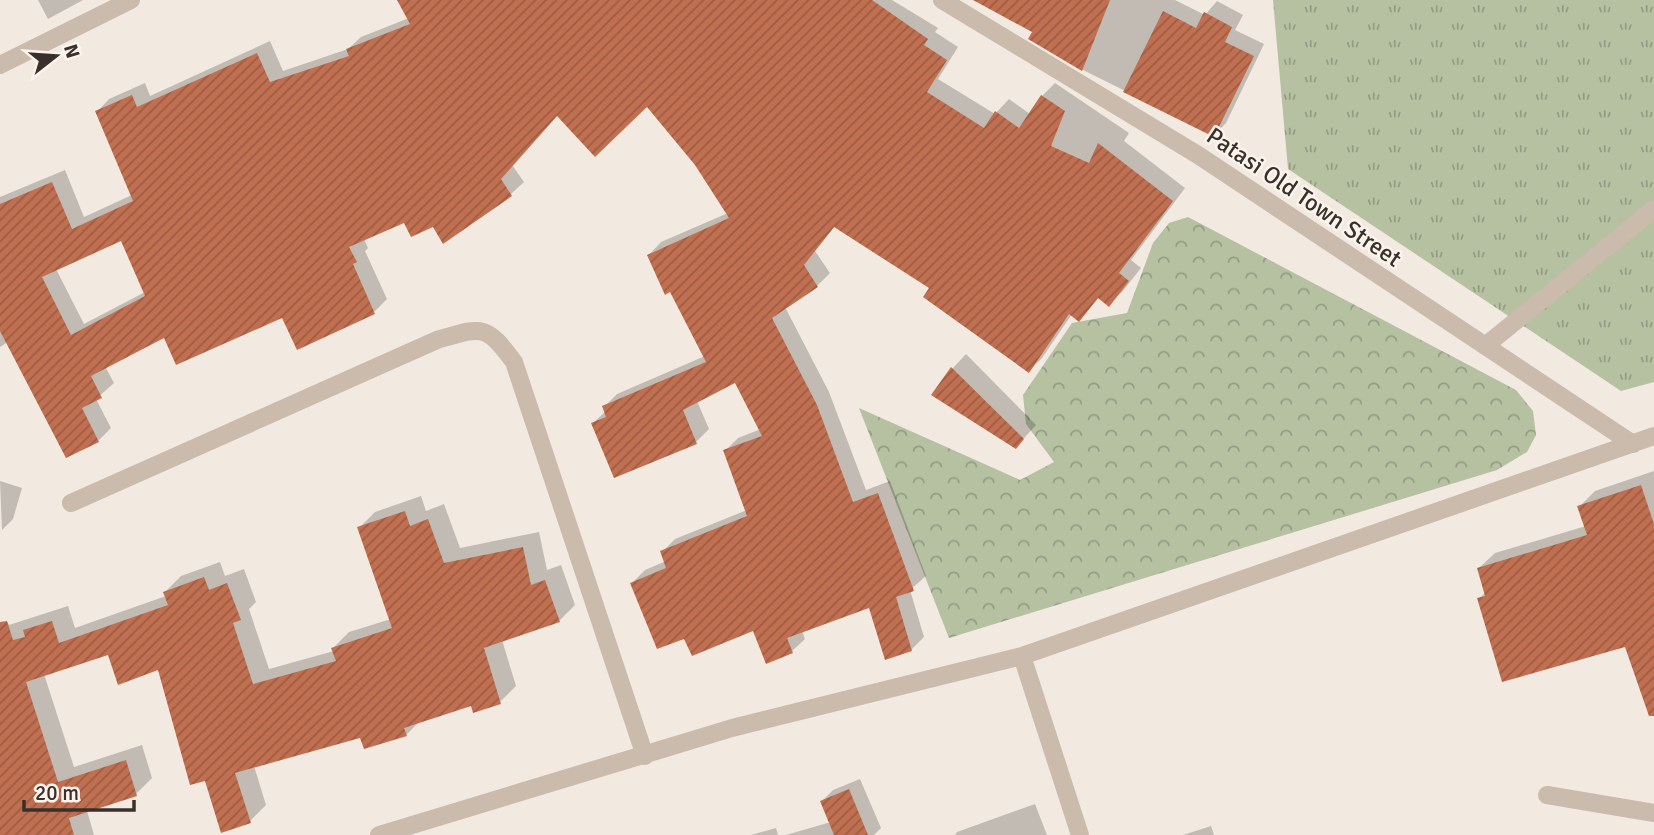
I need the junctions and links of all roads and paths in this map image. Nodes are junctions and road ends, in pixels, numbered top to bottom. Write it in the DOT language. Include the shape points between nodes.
graph roads {
  1 [pos="131,0"];
  2 [pos="942,0"];
  3 [pos="0,65"];
  4 [pos="1654,209"];
  5 [pos="1485,346"];
  6 [pos="1654,436"];
  7 [pos="1633,444"];
  8 [pos="71,503"];
  9 [pos="1022,656"];
  10 [pos="645,756"];
  11 [pos="1547,795"];
  12 [pos="1654,813"];
  13 [pos="379,835"];
  14 [pos="1080,835"];
  1 -- 3 [label="street"];
  2 -- 5 [label="street, Patasi Old Town Street" via="1198,155"];
  4 -- 5 [label="street"];
  5 -- 7 [label="street, Patasi Old Town Street"];
  6 -- 7 [label="street"];
  7 -- 9 [label="street"];
  8 -- 10 [label="street" via="437,340 473,330 495,336 514,362"];
  9 -- 10 [label="street" via="732,728"];
  9 -- 14 [label="street"];
  10 -- 13 [label="street"];
  11 -- 12 [label="street"];
}
